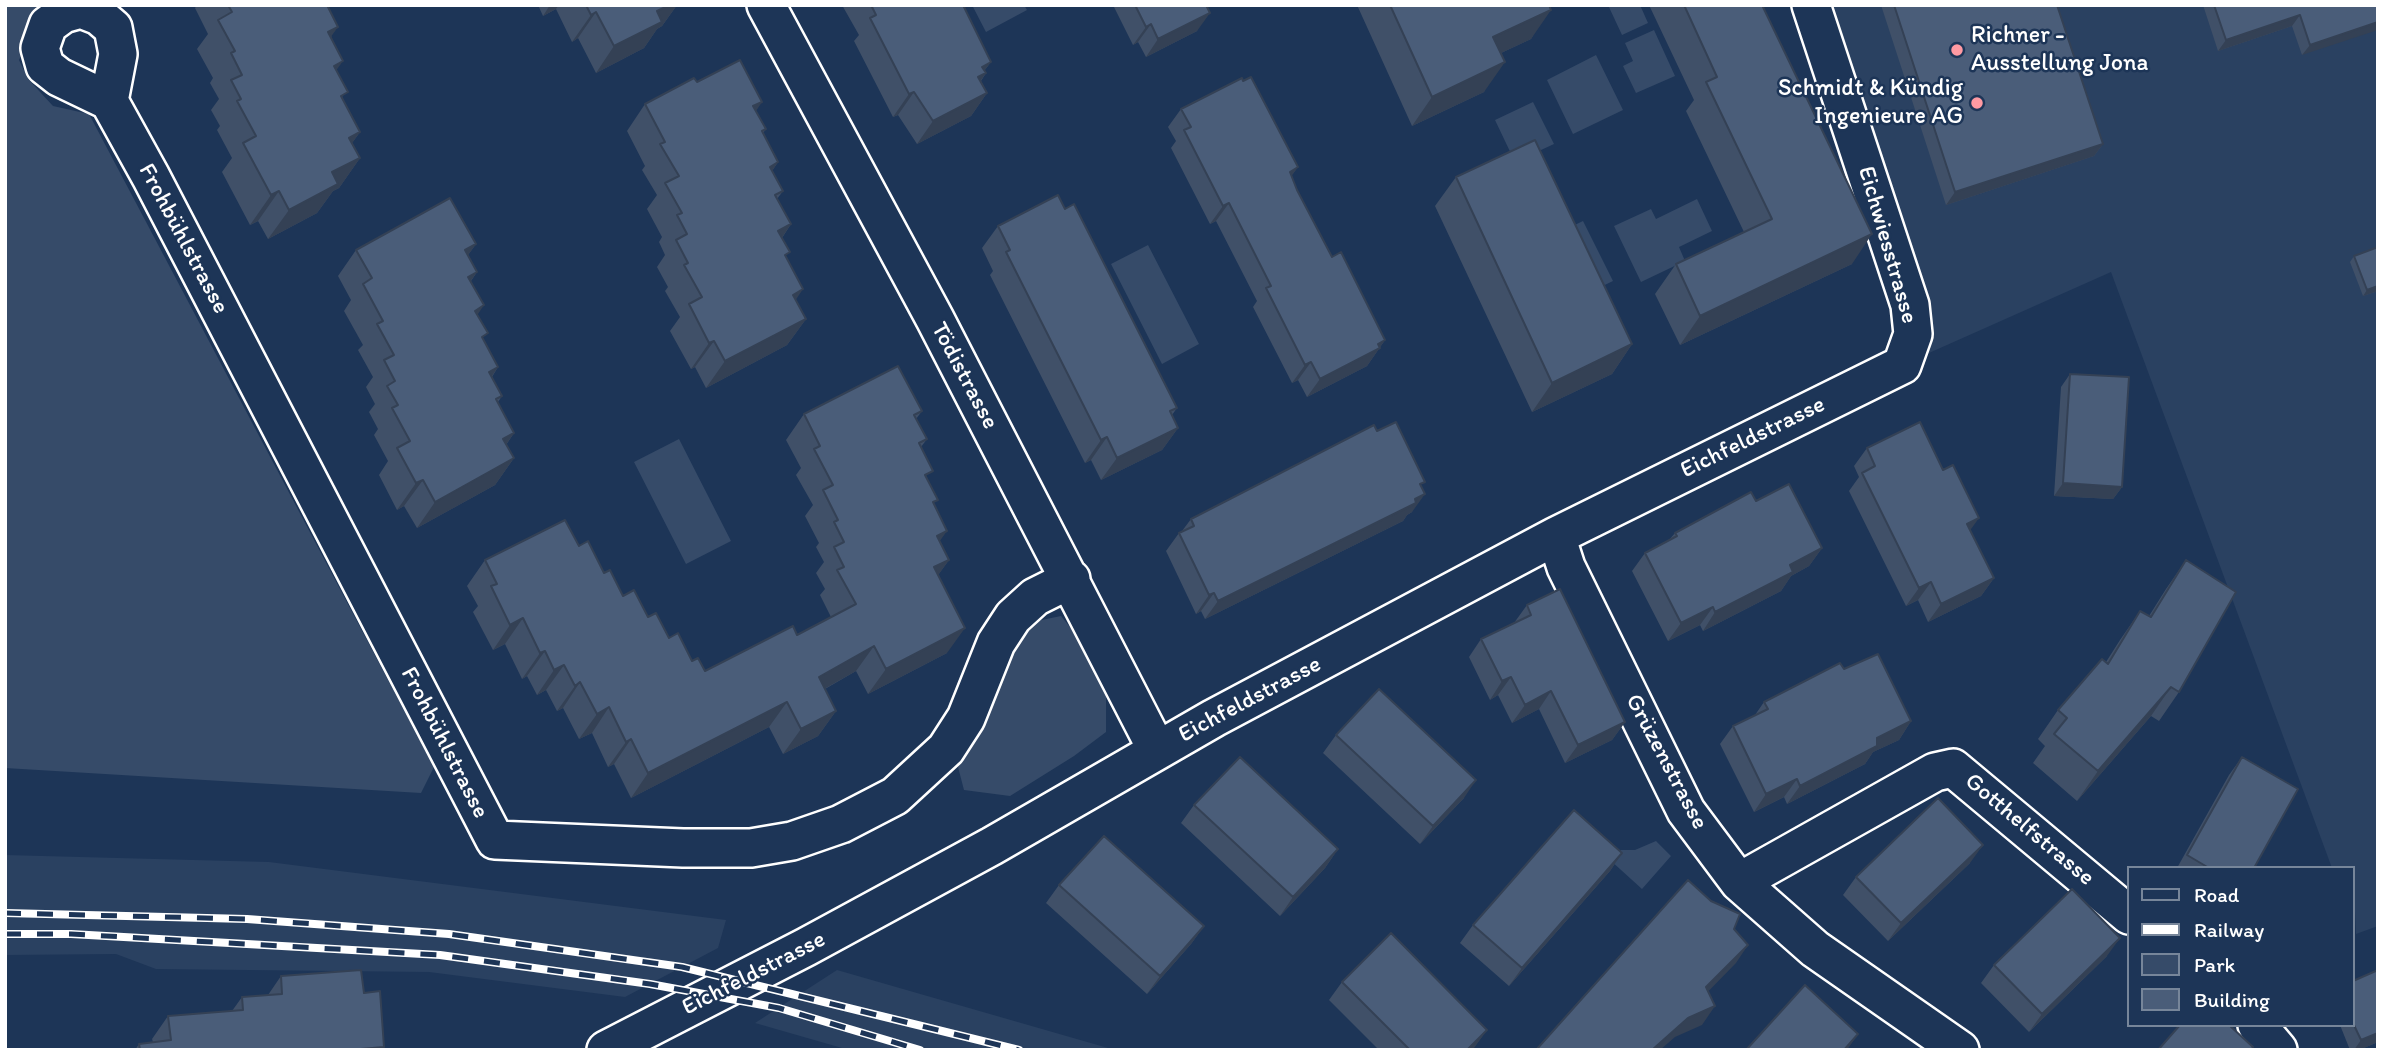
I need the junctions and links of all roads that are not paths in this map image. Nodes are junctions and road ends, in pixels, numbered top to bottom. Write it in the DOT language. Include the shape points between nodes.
graph roads {
  1 [pos="765,5"];
  2 [pos="1811,5"];
  3 [pos="109,101"];
  4 [pos="1902,365"];
  5 [pos="1556,536"];
  6 [pos="1070,579"];
  7 [pos="1157,750"];
  8 [pos="1739,881"];
  9 [pos="2128,914"];
  10 [pos="2259,1027"];
  11 [pos="606,1050"];
  12 [pos="1960,1050"];
  13 [pos="2278,1050"];
  1 -- 6 [label="street, Tödistrasse"];
  2 -- 4 [label="street, Eichwiesstrasse" via="1910,305 1913,334"];
  3 -- 6 [label="street, Frohbühlstrasse" via="495,840 751,848 792,841 841,824 895,796 946,749 966,718 996,643 1013,617 1035,597"];
  4 -- 5 [label="street, Eichfeldstrasse"];
  5 -- 7 [label="street, Eichfeldstrasse"];
  5 -- 8 [label="street, Grüzenstrasse" via="1566,567 1686,811"];
  6 -- 7 [label="street, Tödistrasse"];
  7 -- 11 [label="street, Eichfeldstrasse" via="899,897"];
  8 -- 9 [label="street, Gotthelfstrasse" via="1936,772 1953,768"];
  8 -- 12 [label="street, Grüzenstrasse" via="1815,949"];
  10 -- 13 [label="street"];
}
